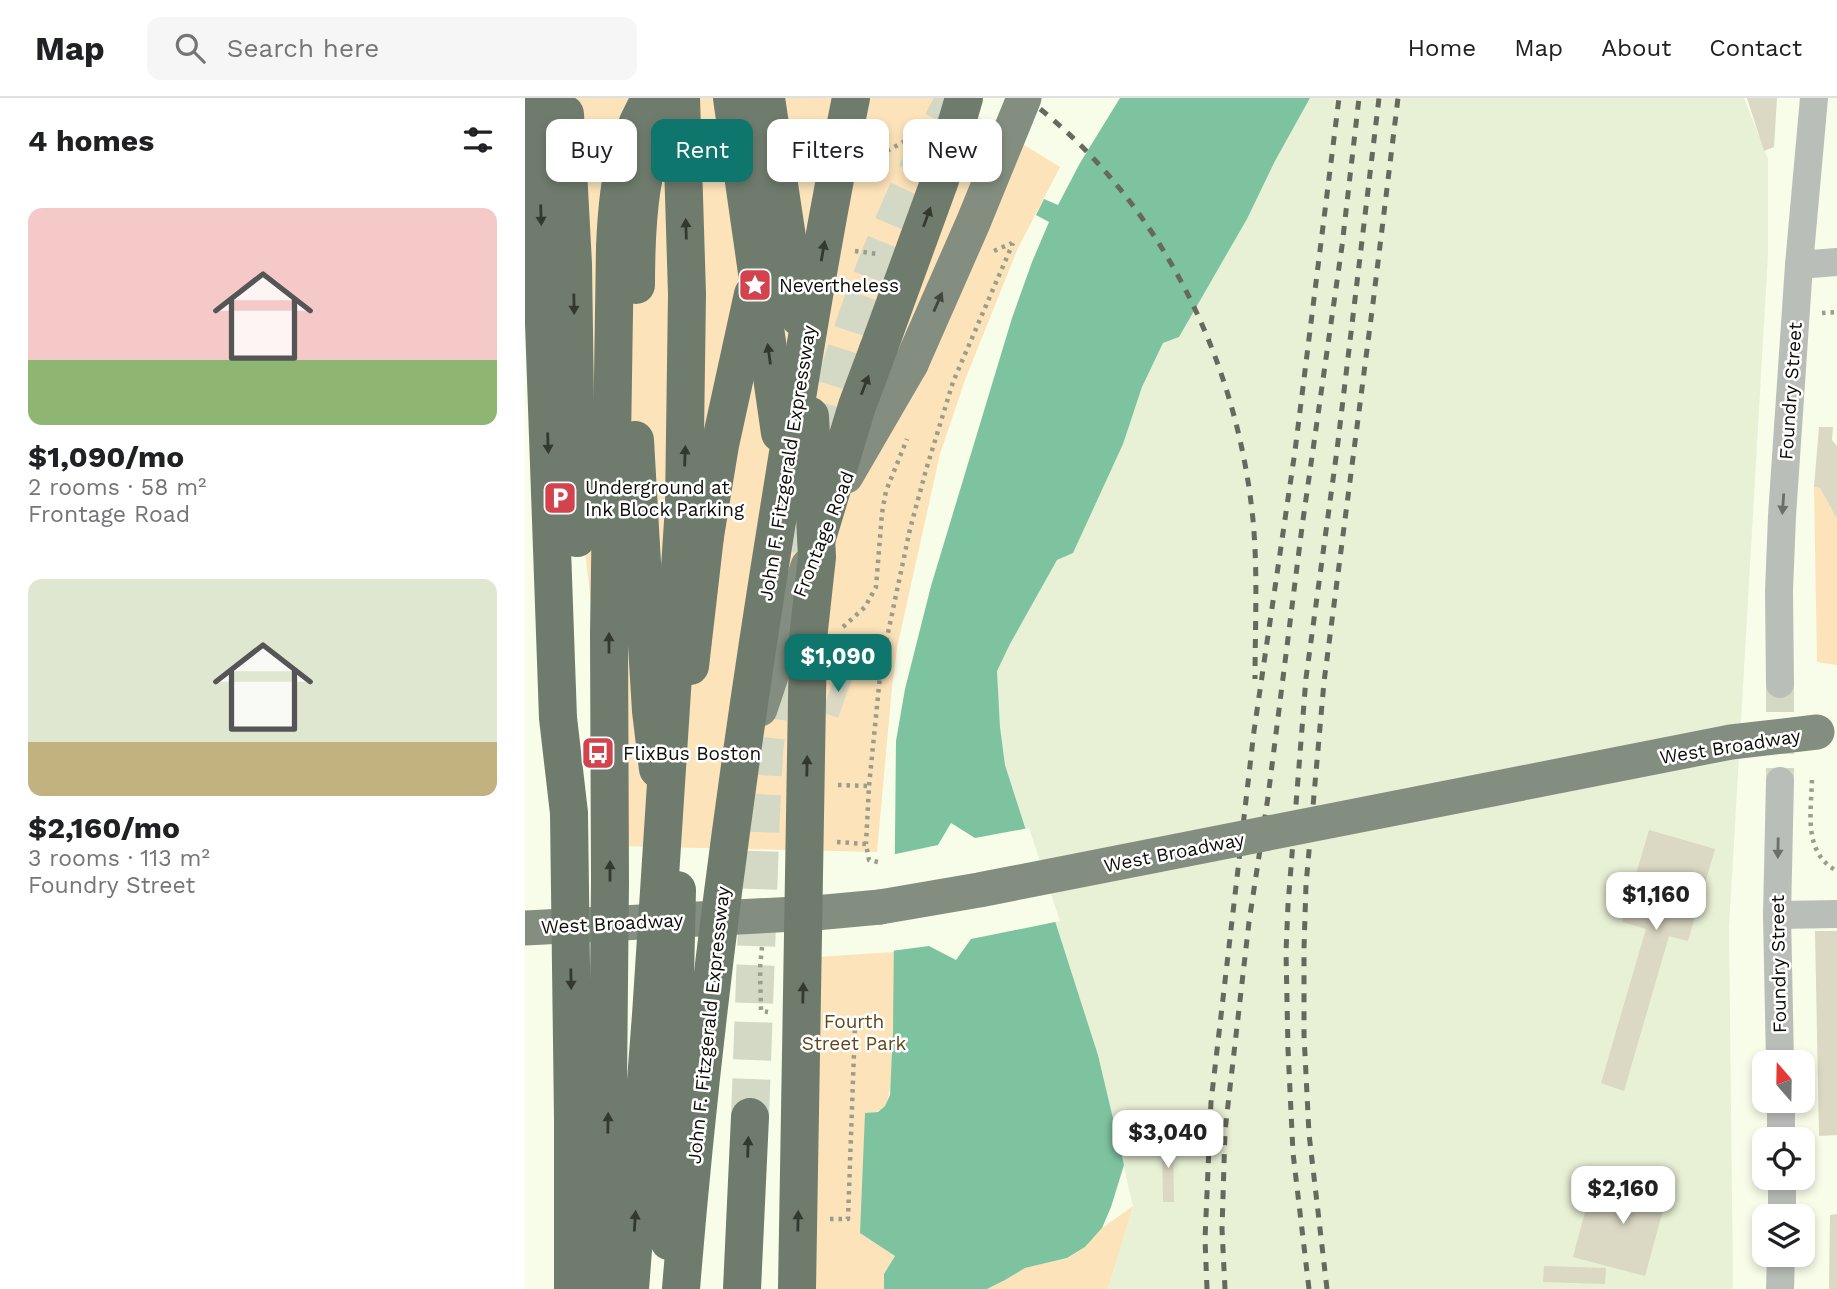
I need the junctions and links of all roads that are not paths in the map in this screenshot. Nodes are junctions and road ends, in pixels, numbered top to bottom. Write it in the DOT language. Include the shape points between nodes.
graph roads {
  1 [pos="536,98"];
  2 [pos="564,98"];
  3 [pos="651,98"];
  4 [pos="668,98"];
  5 [pos="681,98"];
  6 [pos="732,98"];
  7 [pos="767,98"];
  8 [pos="793,98"];
  9 [pos="851,98"];
  10 [pos="964,98"];
  11 [pos="1024,98"];
  12 [pos="1814,98"];
  13 [pos="1837,262"];
  14 [pos="1799,265"];
  15 [pos="895,357"];
  16 [pos="816,544"];
  17 [pos="823,646"];
  18 [pos="1780,684"];
  19 [pos="1830,732"];
  20 [pos="1780,781"];
  21 [pos="569,813"];
  22 [pos="1837,914"];
  23 [pos="1777,915"];
  24 [pos="713,918"];
  25 [pos="675,920"];
  26 [pos="525,928"];
  27 [pos="1780,1050"];
  28 [pos="750,1117"];
  29 [pos="669,1241"];
  30 [pos="1781,1267"];
  31 [pos="573,1289"];
  32 [pos="606,1289"];
  33 [pos="630,1289"];
  34 [pos="666,1289"];
  35 [pos="681,1289"];
  36 [pos="742,1289"];
  37 [pos="797,1289"];
  38 [pos="1780,1289"];
  1 -- 21 [label="highway, one-way, bridge" via="558,718"];
  2 -- 21 [label="highway, one-way, bridge" via="573,264 579,690"];
  32 -- 3 [label="highway, one-way, bridge" via="616,214 626,151"];
  4 -- 25 [label="highway, bridge" via="646,158 637,218 635,425 651,711"];
  33 -- 5 [label="highway, one-way, bridge" via="684,494 688,294"];
  17 -- 6 [label="highway, one-way, bridge" via="793,562 779,424"];
  7 -- 17 [label="highway, bridge" via="794,274 811,432"];
  8 -- 25 [label="highway, bridge" via="705,536 691,665"];
  35 -- 9 [label="highway, John F. Fitzgerald Expressway, one-way, bridge" via="717,930 753,674 811,312"];
  15 -- 10 [label="highway, one-way, bridge"];
  15 -- 11 [label="main road, one-way, bridge" via="973,223"];
  12 -- 14 [label="street, Foundry Street"];
  13 -- 14 [label="street"];
  14 -- 18 [label="street, Foundry Street, one-way" via="1780,552"];
  16 -- 15 [label="highway, one-way" via="857,405"];
  16 -- 24 [label="main road, Frontage Road" via="758,716 722,856"];
  37 -- 17 [label="highway, one-way, bridge"];
  19 -- 24 [label="main road, West Broadway, bridge" via="1731,742 979,890 815,913"];
  20 -- 23 [label="street, Foundry Street, one-way"];
  21 -- 31 [label="highway, one-way, bridge"];
  22 -- 23 [label="street"];
  23 -- 27 [label="street, Foundry Street"];
  24 -- 25 [label="main road, West Broadway"];
  24 -- 29 [label="main road, Frontage Road" via="689,1042"];
  25 -- 26 [label="main road, West Broadway"];
  25 -- 29 [label="highway"];
  36 -- 28 [label="highway, one-way"];
  29 -- 34 [label="main road, Frontage Road"];
  30 -- 38 [label="street"];
}
